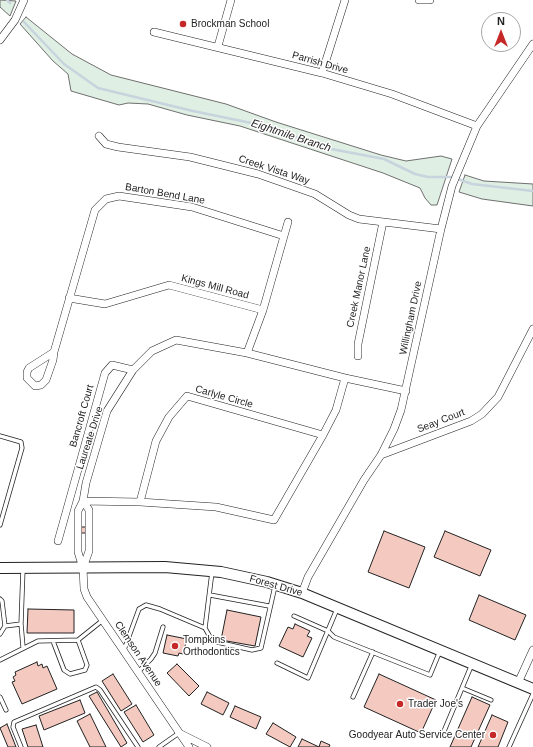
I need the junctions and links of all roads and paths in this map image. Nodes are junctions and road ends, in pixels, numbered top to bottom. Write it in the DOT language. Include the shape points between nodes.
graph roads {
  1 [pos="24,0"];
  2 [pos="231,0"];
  3 [pos="346,0"];
  4 [pos="419,0"];
  5 [pos="430,0"];
  6 [pos="154,32"];
  7 [pos="0,40"];
  8 [pos="218,46"];
  9 [pos="532,49"];
  10 [pos="322,73"];
  11 [pos="477,126"];
  12 [pos="99,136"];
  13 [pos="288,222"];
  14 [pos="383,222"];
  15 [pos="441,229"];
  16 [pos="284,236"];
  17 [pos="69,298"];
  18 [pos="263,310"];
  19 [pos="533,329"];
  20 [pos="54,352"];
  21 [pos="247,353"];
  22 [pos="358,356"];
  23 [pos="133,370"];
  24 [pos="345,378"];
  25 [pos="406,391"];
  26 [pos="323,435"];
  27 [pos="0,436"];
  28 [pos="381,456"];
  29 [pos="84,501"];
  30 [pos="140,502"];
  31 [pos="2,512"];
  32 [pos="0,525"];
  33 [pos="58,541"];
  34 [pos="0,568"];
  35 [pos="23,568"];
  36 [pos="83,568"];
  37 [pos="212,571"];
  38 [pos="275,584"];
  39 [pos="302,593"];
  40 [pos="210,595"];
  41 [pos="0,599"];
  42 [pos="269,606"];
  43 [pos="338,608"];
  44 [pos="294,616"];
  45 [pos="103,620"];
  46 [pos="21,624"];
  47 [pos="5,626"];
  48 [pos="162,627"];
  49 [pos="206,628"];
  50 [pos="328,631"];
  51 [pos="0,634"];
  52 [pos="78,640"];
  53 [pos="53,641"];
  54 [pos="23,647"];
  55 [pos="441,650"];
  56 [pos="533,650"];
  57 [pos="124,651"];
  58 [pos="373,652"];
  59 [pos="0,660"];
  60 [pos="277,663"];
  61 [pos="472,663"];
  62 [pos="138,672"];
  63 [pos="518,683"];
  64 [pos="462,688"];
  65 [pos="533,689"];
  66 [pos="533,694"];
  67 [pos="0,697"];
  68 [pos="353,697"];
  69 [pos="491,700"];
  70 [pos="6,710"];
  71 [pos="180,733"];
  72 [pos="442,736"];
  73 [pos="21,747"];
  74 [pos="138,747"];
  75 [pos="159,747"];
  76 [pos="189,747"];
  77 [pos="207,747"];
  78 [pos="509,747"];
  1 -- 7 [label="street" via="15,20"];
  2 -- 8 [label="street"];
  3 -- 10 [label="street"];
  4 -- 5 [label="street"];
  6 -- 8 [label="street, Parrish Drive"];
  8 -- 10 [label="street, Parrish Drive"];
  9 -- 11 [label="street, Willingham Drive"];
  10 -- 11 [label="street, Parrish Drive" via="392,94"];
  11 -- 15 [label="street, Willingham Drive" via="452,186"];
  12 -- 14 [label="street, Creek Vista Way" via="106,144 118,147 190,157 258,174 315,194 354,217"];
  13 -- 16 [label="street"];
  14 -- 15 [label="street, Creek Vista Way"];
  14 -- 22 [label="street, Creek Manor Lane" via="358,344"];
  15 -- 25 [label="street, Willingham Drive"];
  16 -- 17 [label="street, Barton Bend Lane" via="192,207 119,196 106,199 95,210"];
  16 -- 18 [label="street"];
  17 -- 18 [label="street, Kings Mill Road" via="105,304 169,285"];
  17 -- 20 [label="street, Barton Bend Lane"];
  18 -- 21 [label="street"];
  19 -- 28 [label="street, Seay Court" via="498,397 482,414 471,421"];
  20 -- 20 [label="street, Barton Bend Lane" via="28,368 27,378 35,386 46,380"];
  21 -- 23 [label="street, Laureate Drive" via="176,340 152,350"];
  21 -- 24 [label="street, Laureate Drive"];
  23 -- 29 [label="street, Laureate Drive" via="107,411 86,484"];
  23 -- 33 [label="street, Bancroft Court" via="112,365 104,373"];
  24 -- 25 [label="street, Laureate Drive"];
  24 -- 26 [label="street" via="336,410"];
  25 -- 28 [label="street, Willingham Drive" via="394,429"];
  26 -- 30 [label="street" via="274,520 216,507"];
  26 -- 30 [label="street, Carlyle Circle" via="187,396 169,417 156,441"];
  27 -- 31 [label="lane" via="21,442 22,448"];
  28 -- 39 [label="street, Willingham Drive" via="364,480 308,577"];
  29 -- 30 [label="street"];
  29 -- 36 [label="street, Laureate Drive" via="89,510 89,551"];
  29 -- 36 [label="street, Laureate Drive" via="78,511 78,552"];
  31 -- 32 [label="lane"];
  34 -- 35 [label="main road, Forest Drive"];
  35 -- 36 [label="main road, Forest Drive"];
  35 -- 46 [label="lane"];
  36 -- 37 [label="main road, Forest Drive" via="165,567"];
  36 -- 45 [label="street, Clemson Avenue" via="87,597"];
  37 -- 38 [label="main road, Forest Drive"];
  37 -- 40 [label="lane"];
  38 -- 39 [label="main road, Forest Drive"];
  38 -- 42 [label="lane"];
  39 -- 43 [label="main road, Forest Drive"];
  40 -- 42 [label="lane"];
  40 -- 49 [label="lane"];
  41 -- 47 [label="lane"];
  42 -- 49 [label="lane" via="261,648 252,650 217,642 210,637"];
  43 -- 50 [label="lane"];
  43 -- 55 [label="main road, Forest Drive"];
  44 -- 50 [label="lane"];
  45 -- 52 [label="lane"];
  45 -- 57 [label="street, Clemson Avenue"];
  46 -- 47 [label="lane"];
  46 -- 54 [label="lane"];
  47 -- 51 [label="lane"];
  48 -- 62 [label="lane" via="155,653"];
  49 -- 57 [label="lane" via="160,609 142,606"];
  50 -- 58 [label="lane" via="334,637"];
  50 -- 60 [label="lane" via="308,678"];
  52 -- 53 [label="lane"];
  52 -- 53 [label="lane" via="86,665 85,670 70,674 64,670"];
  53 -- 54 [label="lane" via="38,641"];
  54 -- 59 [label="lane"];
  55 -- 58 [label="lane" via="430,675"];
  55 -- 61 [label="main road, Forest Drive"];
  56 -- 63 [label="street"];
  57 -- 62 [label="street, Clemson Avenue"];
  58 -- 68 [label="lane"];
  61 -- 63 [label="main road, Forest Drive"];
  61 -- 64 [label="lane"];
  62 -- 71 [label="street, Clemson Avenue"];
  63 -- 65 [label="main road, Forest Drive"];
  64 -- 69 [label="lane"];
  64 -- 72 [label="lane"];
  66 -- 78 [label="lane"];
  67 -- 70 [label="lane"];
  71 -- 75 [label="lane"];
  71 -- 76 [label="street, Clemson Avenue"];
  71 -- 77 [label="street"];
  73 -- 74 [label="lane" via="13,726 14,722 96,687"];
}
